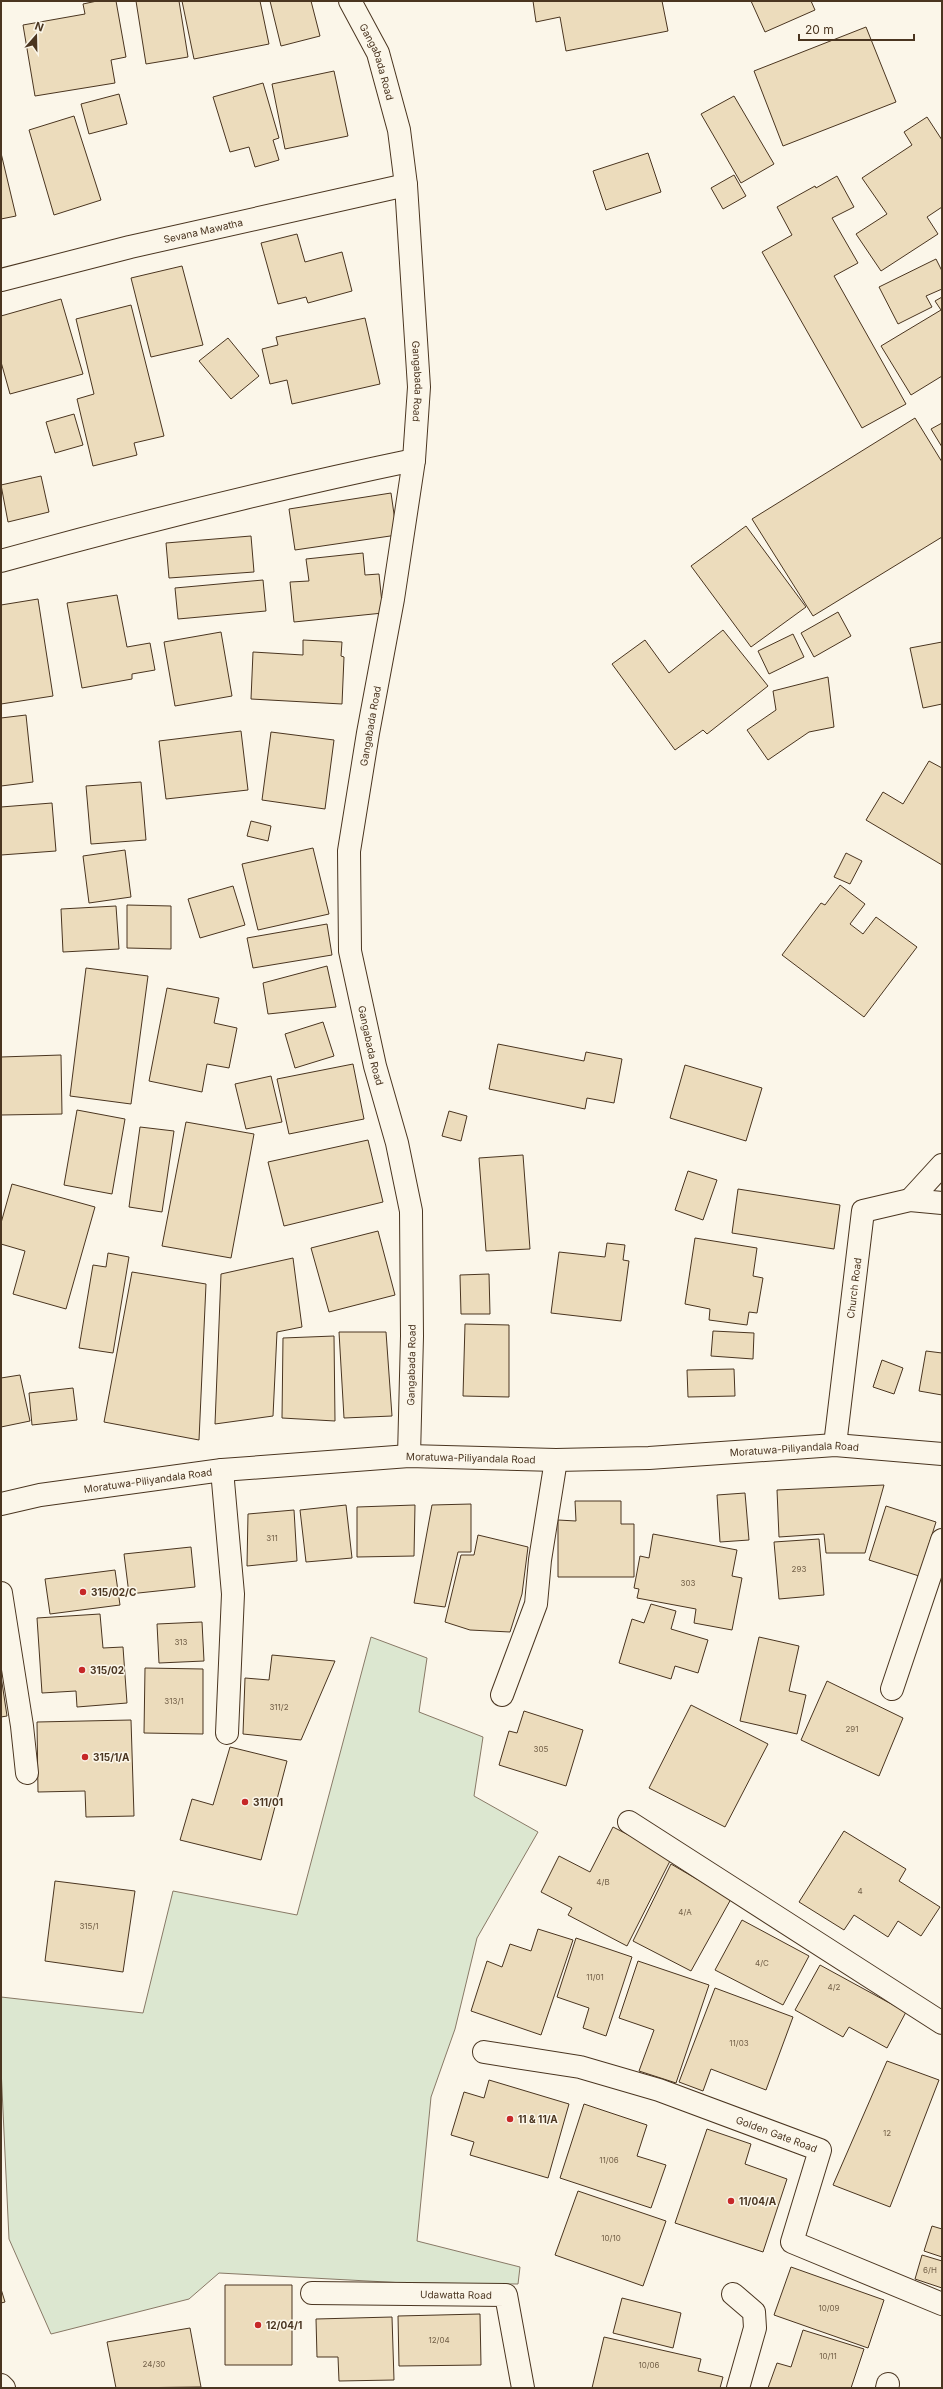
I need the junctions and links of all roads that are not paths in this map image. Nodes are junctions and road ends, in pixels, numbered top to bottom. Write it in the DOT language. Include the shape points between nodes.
graph roads {
  1 [pos="350,1"];
  2 [pos="406,185"];
  3 [pos="1,280"];
  4 [pos="414,460"];
  5 [pos="1,561"];
  6 [pos="942,1164"];
  7 [pos="910,1200"];
  8 [pos="942,1203"];
  9 [pos="835,1445"];
  10 [pos="942,1454"];
  11 [pos="409,1456"];
  12 [pos="556,1460"];
  13 [pos="222,1470"];
  14 [pos="1,1504"];
  15 [pos="942,1540"];
  16 [pos="1,1593"];
  17 [pos="892,1688"];
  18 [pos="502,1695"];
  19 [pos="227,1733"];
  20 [pos="27,1773"];
  21 [pos="629,1822"];
  22 [pos="942,2023"];
  23 [pos="484,2052"];
  24 [pos="312,2293"];
  25 [pos="733,2294"];
  26 [pos="942,2304"];
  27 [pos="1,2385"];
  28 [pos="4,2388"];
  29 [pos="523,2388"];
  30 [pos="738,2388"];
  1 -- 2 [label="street, Gangabada Road" via="378,53 399,130"];
  2 -- 3 [label="street, Sevana Mawatha" via="130,247"];
  2 -- 4 [label="street, Gangabada Road" via="419,387"];
  4 -- 5 [label="street" via="301,483"];
  4 -- 11 [label="street, Gangabada Road" via="393,599 349,851 350,951 375,1066 398,1143 411,1211 412,1336"];
  6 -- 7 [label="street"];
  7 -- 8 [label="street, Church Road"];
  7 -- 9 [label="street, Church Road" via="863,1211"];
  9 -- 10 [label="street, Moratuwa-Piliyandala Road"];
  9 -- 12 [label="street, Moratuwa-Piliyandala Road" via="649,1458"];
  11 -- 12 [label="street, Moratuwa-Piliyandala Road"];
  11 -- 13 [label="street, Moratuwa-Piliyandala Road"];
  12 -- 18 [label="street" via="540,1560 536,1604"];
  13 -- 14 [label="street, Moratuwa-Piliyandala Road" via="40,1495"];
  13 -- 19 [label="street" via="233,1594"];
  15 -- 17 [label="street"];
  16 -- 20 [label="street"];
  21 -- 22 [label="street"];
  23 -- 26 [label="street, Golden Gate Road" via="580,2067 659,2090 820,2150 792,2242"];
  24 -- 29 [label="street, Udawatta Road" via="506,2295"];
  25 -- 30 [label="street" via="754,2312 756,2328"];
  27 -- 28 [label="street"];
}
